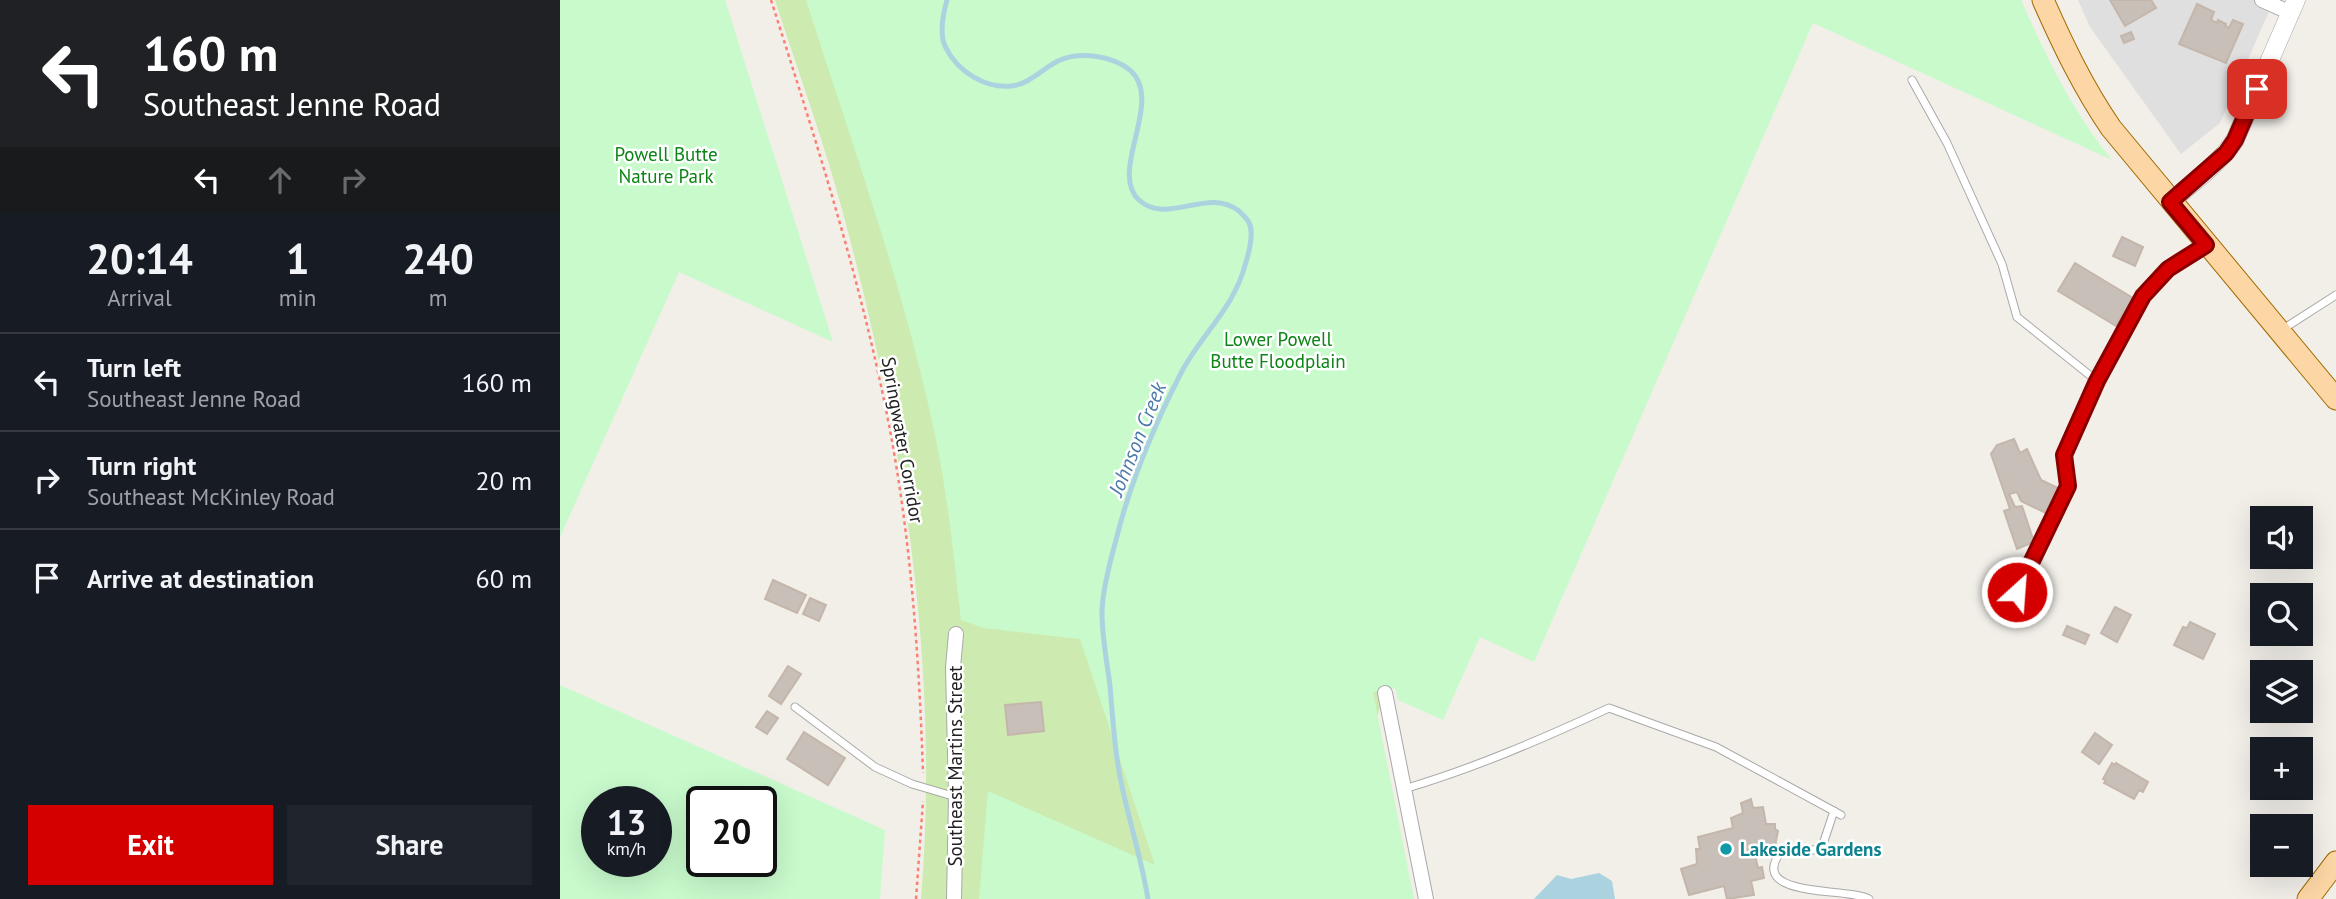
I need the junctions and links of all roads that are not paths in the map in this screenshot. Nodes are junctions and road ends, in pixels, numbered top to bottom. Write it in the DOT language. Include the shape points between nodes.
graph roads {
  1 [pos="2043,0"];
  2 [pos="2262,0"];
  3 [pos="2293,6"];
  4 [pos="1912,80"];
  5 [pos="2170,202"];
  6 [pos="2206,245"];
  7 [pos="2336,295"];
  8 [pos="2279,331"];
  9 [pos="2097,381"];
  10 [pos="2336,399"];
  11 [pos="2017,592"];
  12 [pos="956,634"];
  13 [pos="1385,692"];
  14 [pos="795,708"];
  15 [pos="1404,789"];
  16 [pos="956,797"];
  17 [pos="2336,862"];
  18 [pos="954,899"];
  19 [pos="1426,899"];
  20 [pos="1869,899"];
  21 [pos="2308,899"];
  1 -- 5 [label="main road" via="2090,97"];
  2 -- 3 [label="street"];
  3 -- 5 [label="street" via="2235,140"];
  4 -- 9 [label="lane" via="1947,143 2002,264 2017,317"];
  5 -- 6 [label="main road"];
  6 -- 8 [label="main road"];
  6 -- 9 [label="lane" via="2168,269 2143,296"];
  7 -- 8 [label="lane"];
  8 -- 10 [label="main road"];
  9 -- 11 [label="lane" via="2064,455 2068,486"];
  12 -- 16 [label="street, Southeast Martins Street"];
  13 -- 15 [label="street"];
  14 -- 16 [label="lane" via="875,767"];
  15 -- 19 [label="street"];
  15 -- 20 [label="lane" via="1541,739 1609,708 1716,747 1838,813 1822,847 1783,849 1774,872 1790,888"];
  16 -- 18 [label="street, Southeast Martins Street"];
  17 -- 21 [label="main road"];
}
